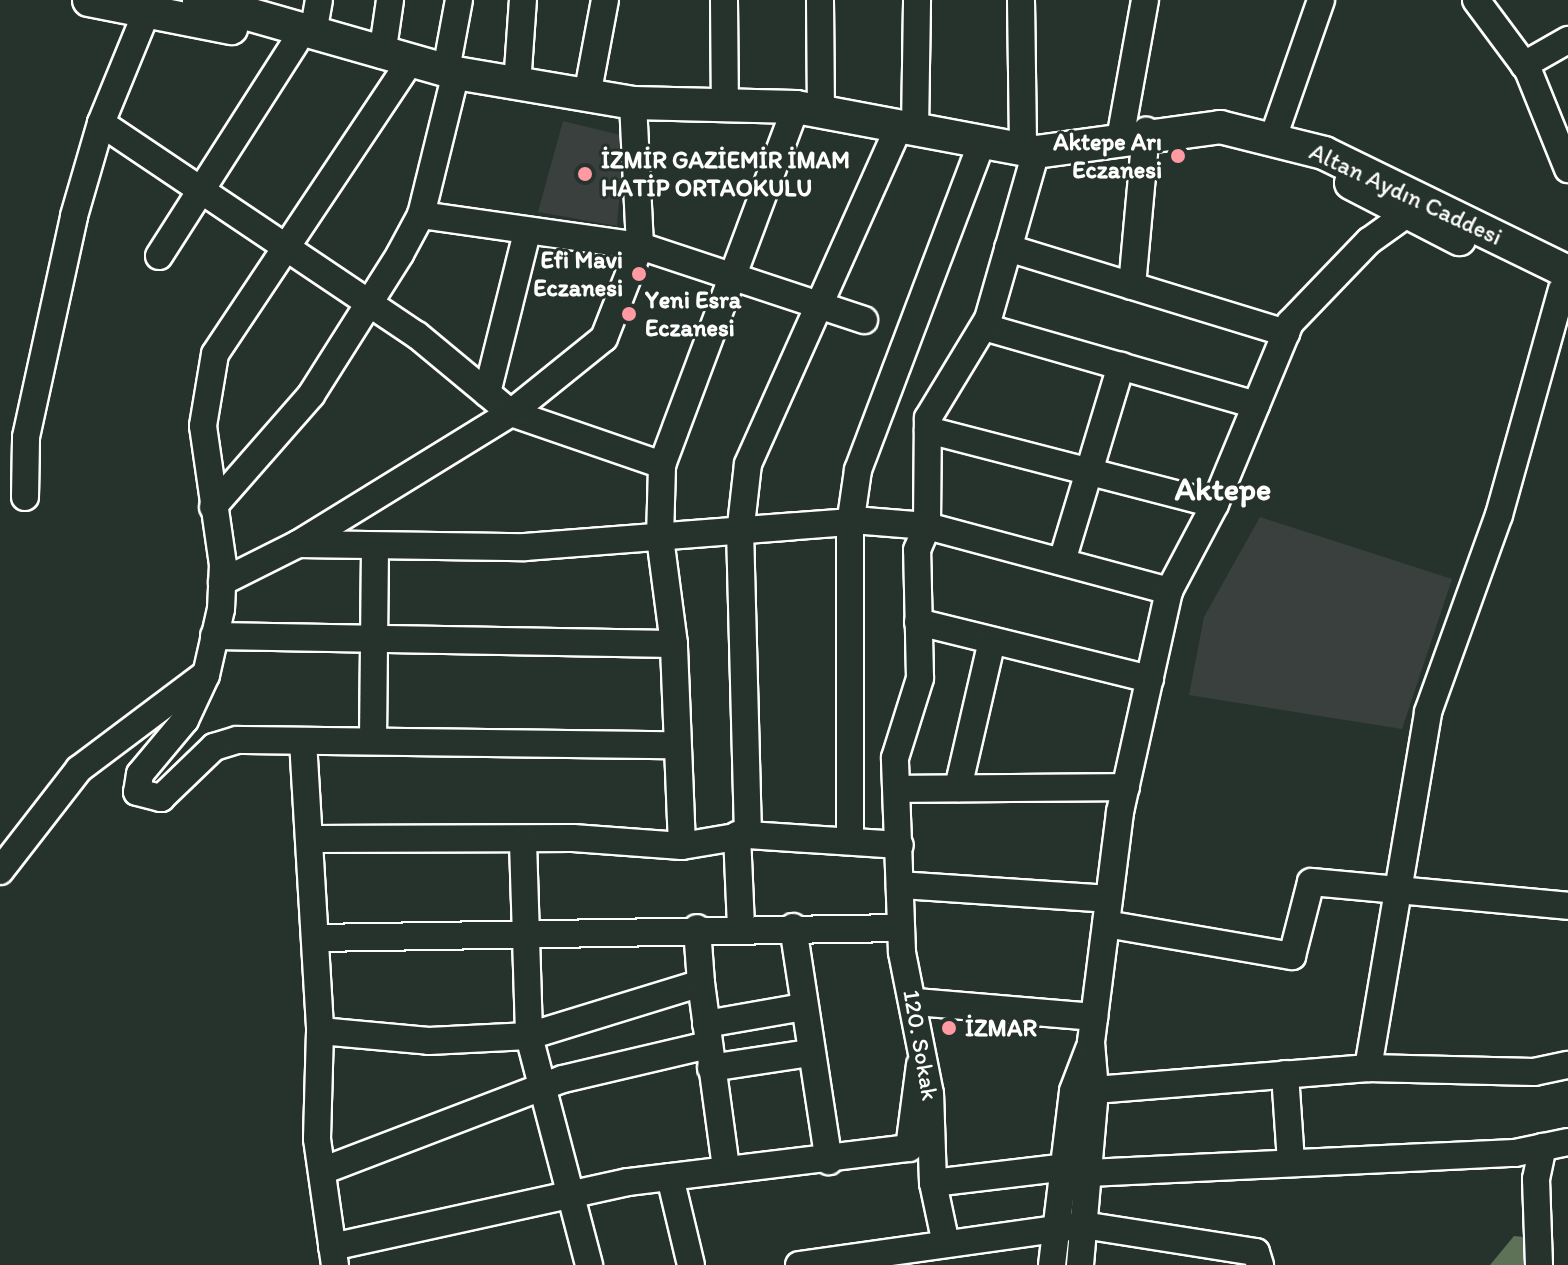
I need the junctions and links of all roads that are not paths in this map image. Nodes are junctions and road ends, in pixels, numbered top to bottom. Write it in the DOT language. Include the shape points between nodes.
graph roads {
  1 [pos="89,0"];
  2 [pos="199,0"];
  3 [pos="390,0"];
  4 [pos="459,0"];
  5 [pos="523,0"];
  6 [pos="605,0"];
  7 [pos="724,0"];
  8 [pos="820,0"];
  9 [pos="917,0"];
  10 [pos="1021,0"];
  11 [pos="1145,0"];
  12 [pos="1321,0"];
  13 [pos="1476,0"];
  14 [pos="257,8"];
  15 [pos="147,11"];
  16 [pos="309,24"];
  17 [pos="1568,40"];
  18 [pos="385,54"];
  19 [pos="1524,65"];
  20 [pos="451,71"];
  21 [pos="517,85"];
  22 [pos="587,96"];
  23 [pos="633,103"];
  24 [pos="725,107"];
  25 [pos="809,109"];
  26 [pos="101,123"];
  27 [pos="907,128"];
  28 [pos="1133,135"];
  29 [pos="1286,142"];
  30 [pos="981,145"];
  31 [pos="1029,151"];
  32 [pos="1568,169"];
  33 [pos="202,188"];
  34 [pos="1384,192"];
  35 [pos="1418,209"];
  36 [pos="421,215"];
  37 [pos="527,233"];
  38 [pos="1369,241"];
  39 [pos="284,244"];
  40 [pos="640,246"];
  41 [pos="1008,248"];
  42 [pos="159,256"];
  43 [pos="735,281"];
  44 [pos="1566,285"];
  45 [pos="1132,286"];
  46 [pos="371,303"];
  47 [pos="815,303"];
  48 [pos="864,320"];
  49 [pos="984,327"];
  50 [pos="1286,333"];
  51 [pos="1121,366"];
  52 [pos="487,393"];
  53 [pos="1256,405"];
  54 [pos="511,413"];
  55 [pos="928,430"];
  56 [pos="662,465"];
  57 [pos="1084,471"];
  58 [pos="25,497"];
  59 [pos="1215,504"];
  60 [pos="213,507"];
  61 [pos="850,525"];
  62 [pos="927,526"];
  63 [pos="740,534"];
  64 [pos="660,538"];
  65 [pos="298,544"];
  66 [pos="375,548"];
  67 [pos="1062,561"];
  68 [pos="222,582"];
  69 [pos="1169,591"];
  70 [pos="918,622"];
  71 [pos="214,636"];
  72 [pos="374,638"];
  73 [pos="992,641"];
  74 [pos="674,644"];
  75 [pos="206,675"];
  76 [pos="1150,679"];
  77 [pos="373,740"];
  78 [pos="303,741"];
  79 [pos="676,745"];
  80 [pos="1126,787"];
  81 [pos="958,788"];
  82 [pos="897,789"];
  83 [pos="743,835"];
  84 [pos="312,839"];
  85 [pos="850,840"];
  86 [pos="523,842"];
  87 [pos="900,845"];
  88 [pos="682,846"];
  89 [pos="0,871"];
  90 [pos="900,885"];
  91 [pos="1399,893"];
  92 [pos="1568,906"];
  93 [pos="1107,911"];
  94 [pos="741,927"];
  95 [pos="793,927"];
  96 [pos="697,928"];
  97 [pos="901,928"];
  98 [pos="529,937"];
  99 [pos="316,938"];
  100 [pos="701,983"];
  101 [pos="916,1002"];
  102 [pos="803,1007"];
  103 [pos="1093,1030"];
  104 [pos="320,1031"];
  105 [pos="529,1036"];
  106 [pos="708,1046"];
  107 [pos="809,1053"];
  108 [pos="920,1065"];
  109 [pos="1568,1065"];
  110 [pos="1368,1068"];
  111 [pos="1285,1074"];
  112 [pos="539,1088"];
  113 [pos="1095,1090"];
  114 [pos="1555,1144"];
  115 [pos="829,1161"];
  116 [pos="1291,1162"];
  117 [pos="726,1169"];
  118 [pos="1078,1170"];
  119 [pos="322,1171"];
  120 [pos="670,1177"];
  121 [pos="933,1183"];
  122 [pos="574,1192"];
  123 [pos="1083,1225"];
  124 [pos="1056,1226"];
  125 [pos="946,1244"];
  126 [pos="334,1256"];
  127 [pos="589,1265"];
  128 [pos="691,1265"];
  129 [pos="799,1265"];
  130 [pos="1052,1265"];
  131 [pos="1080,1265"];
  132 [pos="1260,1265"];
  133 [pos="1539,1265"];
  1 -- 15 [label="main road"];
  2 -- 14 [label="main road"];
  3 -- 18 [label="street"];
  4 -- 20 [label="street"];
  5 -- 21 [label="street"];
  6 -- 22 [label="street"];
  7 -- 24 [label="street"];
  8 -- 25 [label="street"];
  9 -- 27 [label="street"];
  10 -- 31 [label="street"];
  11 -- 28 [label="street"];
  12 -- 29 [label="street"];
  13 -- 19 [label="street"];
  14 -- 16 [label="main road"];
  15 -- 16 [label="main road"];
  15 -- 26 [label="street"];
  16 -- 18 [label="main road"];
  16 -- 33 [label="street"];
  17 -- 19 [label="street"];
  18 -- 20 [label="main road"];
  18 -- 39 [label="street"];
  19 -- 32 [label="street"];
  20 -- 21 [label="main road"];
  20 -- 36 [label="street"];
  21 -- 22 [label="main road"];
  22 -- 23 [label="main road"];
  23 -- 24 [label="main road"];
  23 -- 40 [label="street"];
  24 -- 25 [label="main road"];
  25 -- 27 [label="main road"];
  25 -- 43 [label="street"];
  26 -- 33 [label="street"];
  26 -- 58 [label="street" via="26,437"];
  27 -- 30 [label="main road"];
  27 -- 47 [label="street"];
  28 -- 29 [label="main road" via="1220,127"];
  28 -- 31 [label="main road"];
  28 -- 45 [label="street"];
  29 -- 34 [label="main road, Altan Aydın Caddesi"];
  30 -- 31 [label="main road"];
  30 -- 61 [label="street" via="858,470"];
  31 -- 41 [label="street"];
  33 -- 39 [label="street"];
  33 -- 42 [label="street"];
  34 -- 35 [label="main road, Altan Aydın Caddesi"];
  34 -- 38 [label="street"];
  35 -- 38 [label="street"];
  35 -- 44 [label="main road, Altan Aydın Caddesi"];
  36 -- 37 [label="street"];
  36 -- 46 [label="street"];
  37 -- 40 [label="street"];
  37 -- 52 [label="street"];
  38 -- 50 [label="street"];
  39 -- 46 [label="street"];
  39 -- 60 [label="street" via="215,354 203,426"];
  40 -- 43 [label="street"];
  40 -- 54 [label="street" via="604,338"];
  41 -- 45 [label="street"];
  41 -- 49 [label="street"];
  43 -- 47 [label="street"];
  43 -- 56 [label="street"];
  44 -- 91 [label="street" via="1499,515 1428,712"];
  45 -- 50 [label="street"];
  46 -- 52 [label="street"];
  46 -- 60 [label="street" via="311,395"];
  47 -- 48 [label="street"];
  47 -- 63 [label="street" via="748,464"];
  49 -- 51 [label="street"];
  49 -- 55 [label="street" via="928,418"];
  50 -- 53 [label="street"];
  51 -- 53 [label="street"];
  51 -- 57 [label="street"];
  52 -- 54 [label="street"];
  53 -- 59 [label="street"];
  54 -- 56 [label="street"];
  54 -- 65 [label="street"];
  55 -- 57 [label="street"];
  55 -- 62 [label="street, 120. Sokak"];
  56 -- 64 [label="street"];
  57 -- 59 [label="street"];
  57 -- 67 [label="street"];
  59 -- 69 [label="street"];
  60 -- 68 [label="street"];
  61 -- 62 [label="street"];
  61 -- 63 [label="street"];
  61 -- 85 [label="street"];
  62 -- 67 [label="street"];
  62 -- 70 [label="street, 120. Sokak" via="917,550"];
  63 -- 64 [label="street"];
  63 -- 83 [label="street"];
  64 -- 66 [label="street"];
  64 -- 74 [label="street"];
  65 -- 66 [label="street"];
  65 -- 68 [label="street"];
  66 -- 72 [label="street"];
  67 -- 69 [label="street"];
  68 -- 71 [label="street"];
  69 -- 76 [label="street"];
  70 -- 73 [label="street"];
  70 -- 82 [label="street, 120. Sokak" via="920,678 900,724"];
  71 -- 72 [label="street"];
  71 -- 75 [label="street"];
  72 -- 74 [label="street"];
  72 -- 77 [label="street"];
  73 -- 76 [label="street"];
  73 -- 81 [label="street"];
  74 -- 79 [label="street"];
  75 -- 78 [label="street" via="185,720 140,774 137,792 144,800 161,798 214,747"];
  75 -- 89 [label="street" via="79,769"];
  76 -- 80 [label="street"];
  77 -- 78 [label="street"];
  77 -- 79 [label="street"];
  78 -- 84 [label="street"];
  79 -- 88 [label="street"];
  80 -- 81 [label="street"];
  80 -- 93 [label="street"];
  81 -- 82 [label="street"];
  82 -- 87 [label="street, 120. Sokak"];
  83 -- 85 [label="street"];
  83 -- 88 [label="street"];
  83 -- 94 [label="street"];
  84 -- 86 [label="street"];
  84 -- 99 [label="street"];
  85 -- 87 [label="street"];
  86 -- 88 [label="street"];
  86 -- 98 [label="street"];
  87 -- 90 [label="street, 120. Sokak"];
  90 -- 93 [label="street"];
  90 -- 97 [label="street, 120. Sokak"];
  91 -- 92 [label="street"];
  91 -- 93 [label="street" via="1311,882 1292,956"];
  91 -- 110 [label="street"];
  93 -- 103 [label="street"];
  94 -- 95 [label="street"];
  94 -- 96 [label="street"];
  95 -- 97 [label="street"];
  95 -- 102 [label="street"];
  96 -- 98 [label="street"];
  96 -- 100 [label="street"];
  97 -- 101 [label="street, 120. Sokak"];
  98 -- 99 [label="street"];
  98 -- 105 [label="street"];
  99 -- 104 [label="street"];
  100 -- 105 [label="street"];
  100 -- 106 [label="street"];
  101 -- 103 [label="street"];
  101 -- 108 [label="street, 120. Sokak"];
  102 -- 106 [label="street"];
  102 -- 107 [label="street"];
  103 -- 113 [label="street"];
  103 -- 118 [label="street" via="1073,1091"];
  104 -- 105 [label="street" via="429,1041"];
  104 -- 119 [label="street"];
  105 -- 112 [label="street"];
  106 -- 107 [label="street"];
  106 -- 112 [label="street"];
  106 -- 117 [label="street"];
  107 -- 115 [label="street"];
  108 -- 115 [label="street" via="909,1148"];
  108 -- 121 [label="street, 120. Sokak" via="930,1094"];
  109 -- 110 [label="street" via="1534,1072"];
  110 -- 111 [label="street"];
  111 -- 113 [label="street"];
  111 -- 116 [label="street"];
  112 -- 119 [label="street"];
  112 -- 122 [label="street"];
  113 -- 118 [label="street"];
  114 -- 116 [label="street"];
  114 -- 133 [label="street" via="1536,1179"];
  115 -- 117 [label="street"];
  116 -- 118 [label="street"];
  117 -- 120 [label="street"];
  118 -- 121 [label="street"];
  118 -- 123 [label="street"];
  118 -- 124 [label="street"];
  119 -- 126 [label="street"];
  120 -- 122 [label="street"];
  120 -- 128 [label="street"];
  121 -- 125 [label="street, 120. Sokak"];
  122 -- 126 [label="street"];
  122 -- 127 [label="street"];
  123 -- 124 [label="street"];
  123 -- 131 [label="street"];
  123 -- 132 [label="street" via="1256,1252"];
  124 -- 125 [label="street"];
  124 -- 130 [label="street"];
  125 -- 129 [label="street"];
}
